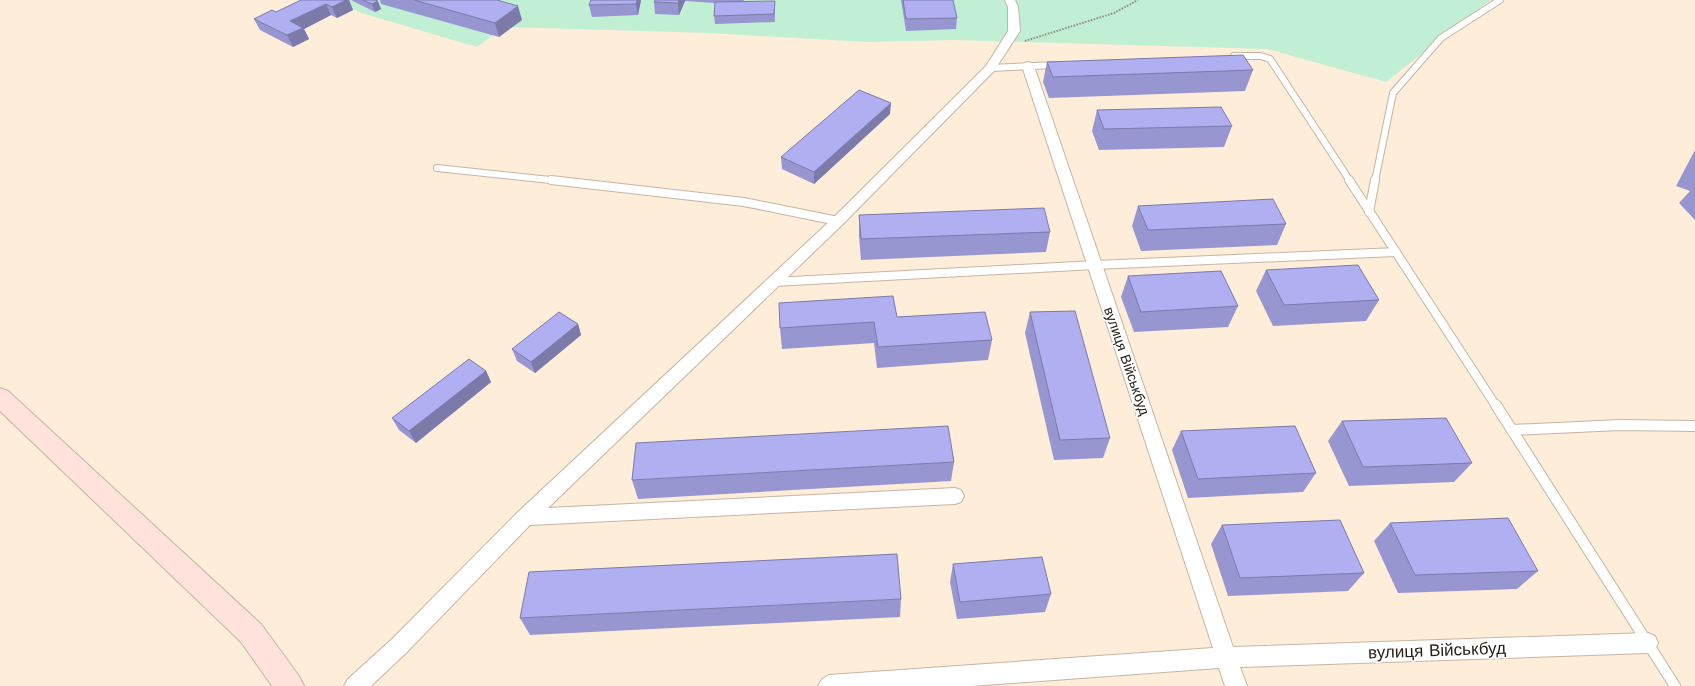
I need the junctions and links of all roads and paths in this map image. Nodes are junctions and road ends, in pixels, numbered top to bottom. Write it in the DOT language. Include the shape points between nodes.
graph roads {
  1 [pos="1010,0"];
  2 [pos="1138,0"];
  3 [pos="1500,0"];
  4 [pos="1004,48"];
  5 [pos="1227,56"];
  6 [pos="1068,64"];
  7 [pos="1028,66"];
  8 [pos="990,68"];
  9 [pos="437,168"];
  10 [pos="1369,212"];
  11 [pos="838,221"];
  12 [pos="1396,252"];
  13 [pos="1095,265"];
  14 [pos="773,282"];
  15 [pos="0,396"];
  16 [pos="1695,426"];
  17 [pos="1512,430"];
  18 [pos="955,496"];
  19 [pos="526,517"];
  20 [pos="1648,643"];
  21 [pos="1227,656"];
  22 [pos="981,681"];
  23 [pos="289,686"];
  24 [pos="355,686"];
  25 [pos="829,686"];
  26 [pos="1236,686"];
  27 [pos="1675,686"];
  1 -- 4 [label="street" via="1013,7 1014,32"];
  2 -- 4 [label="path" via="1114,13"];
  3 -- 10 [label="lane" via="1441,38 1393,93"];
  4 -- 8 [label="street"];
  5 -- 10 [label="lane" via="1251,55 1270,59"];
  6 -- 7 [label="lane"];
  7 -- 8 [label="lane"];
  7 -- 13 [label="street, вулиця Військбуд"];
  8 -- 11 [label="street"];
  9 -- 11 [label="lane" via="744,202"];
  10 -- 12 [label="lane"];
  11 -- 14 [label="street"];
  12 -- 13 [label="lane"];
  12 -- 17 [label="lane"];
  13 -- 14 [label="lane"];
  13 -- 21 [label="street, вулиця Військбуд"];
  14 -- 19 [label="street"];
  15 -- 23 [label="main road" via="251,633"];
  16 -- 17 [label="lane" via="1620,425"];
  17 -- 20 [label="lane"];
  18 -- 19 [label="street"];
  19 -- 24 [label="street" via="399,646"];
  20 -- 21 [label="street, вулиця Військбуд"];
  20 -- 27 [label="lane"];
  21 -- 22 [label="street, вулиця Військбуд"];
  21 -- 26 [label="street, вулиця Військбуд"];
  22 -- 25 [label="street, вулиця Військбуд"];
}
